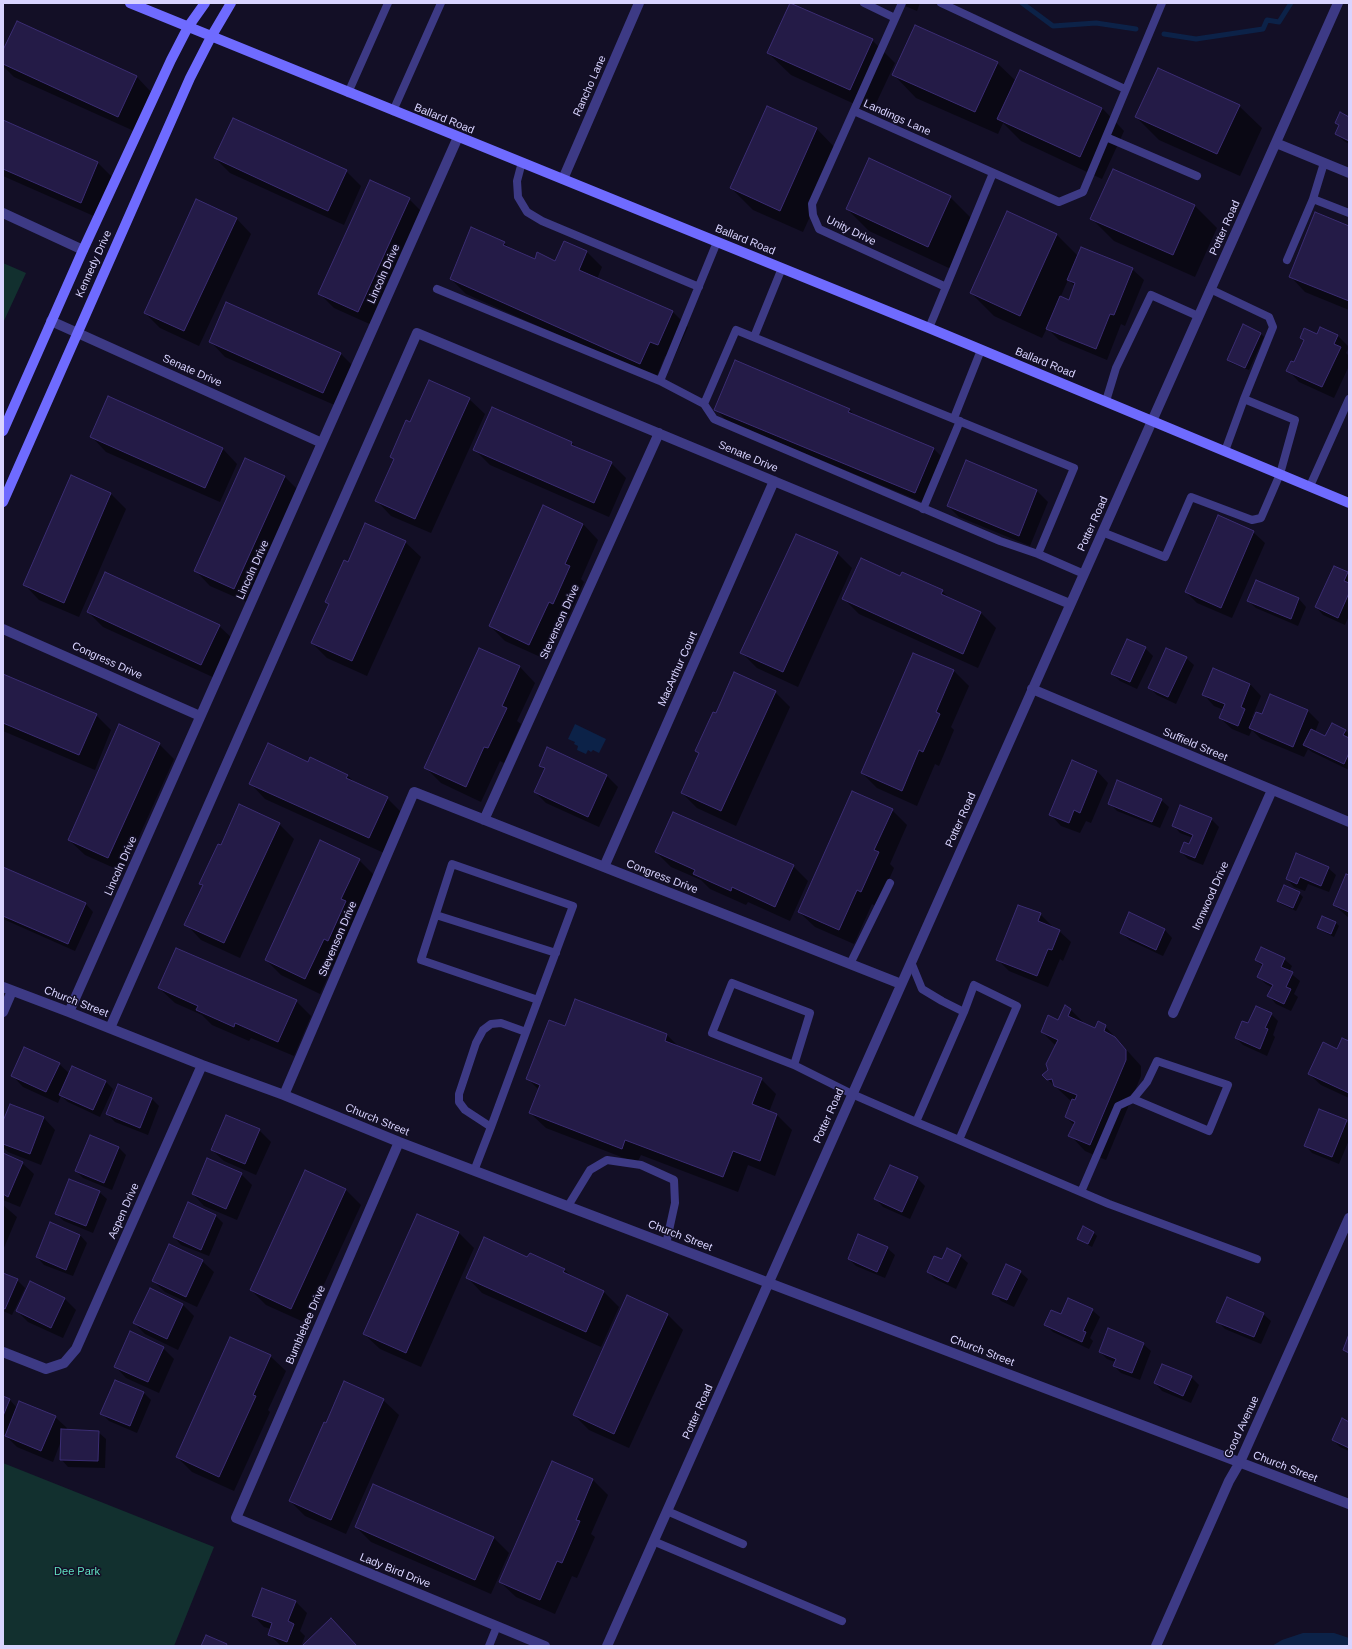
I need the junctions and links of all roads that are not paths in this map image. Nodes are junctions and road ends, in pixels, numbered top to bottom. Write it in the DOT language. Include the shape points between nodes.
graph roads {
  1 [pos="130,3"];
  2 [pos="205,3"];
  3 [pos="231,3"];
  4 [pos="388,3"];
  5 [pos="441,3"];
  6 [pos="639,3"];
  7 [pos="864,3"];
  8 [pos="902,3"];
  9 [pos="941,3"];
  10 [pos="1162,3"];
  11 [pos="1338,3"];
  12 [pos="895,18"];
  13 [pos="188,27"];
  14 [pos="211,37"];
  15 [pos="1125,89"];
  16 [pos="348,92"];
  17 [pos="393,111"];
  18 [pos="854,111"];
  19 [pos="458,137"];
  20 [pos="1106,137"];
  21 [pos="1276,143"];
  22 [pos="522,162"];
  23 [pos="1324,163"];
  24 [pos="994,173"];
  25 [pos="1349,173"];
  26 [pos="1197,176"];
  27 [pos="562,179"];
  28 [pos="1313,199"];
  29 [pos="1349,213"];
  30 [pos="3,214"];
  31 [pos="717,242"];
  32 [pos="83,250"];
  33 [pos="1286,260"];
  34 [pos="782,268"];
  35 [pos="946,286"];
  36 [pos="699,287"];
  37 [pos="437,289"];
  38 [pos="1210,289"];
  39 [pos="1198,316"];
  40 [pos="51,321"];
  41 [pos="929,328"];
  42 [pos="77,332"];
  43 [pos="754,337"];
  44 [pos="981,350"];
  45 [pos="660,381"];
  46 [pos="1244,399"];
  47 [pos="1349,399"];
  48 [pos="1106,401"];
  49 [pos="704,404"];
  50 [pos="957,420"];
  51 [pos="1152,420"];
  52 [pos="3,431"];
  53 [pos="659,433"];
  54 [pos="322,443"];
  55 [pos="1225,451"];
  56 [pos="1280,474"];
  57 [pos="774,481"];
  58 [pos="1310,486"];
  59 [pos="3,502"];
  60 [pos="1349,503"];
  61 [pos="923,509"];
  62 [pos="1102,532"];
  63 [pos="1038,554"];
  64 [pos="1084,574"];
  65 [pos="1070,604"];
  66 [pos="3,629"];
  67 [pos="1032,689"];
  68 [pos="200,716"];
  69 [pos="1272,790"];
  70 [pos="414,792"];
  71 [pos="484,820"];
  72 [pos="1349,822"];
  73 [pos="604,867"];
  74 [pos="890,883"];
  75 [pos="436,915"];
  76 [pos="556,953"];
  77 [pos="911,962"];
  78 [pos="850,964"];
  79 [pos="901,984"];
  80 [pos="8,989"];
  81 [pos="538,1000"];
  82 [pos="3,1012"];
  83 [pos="69,1012"];
  84 [pos="964,1012"];
  85 [pos="1173,1012"];
  86 [pos="110,1028"];
  87 [pos="526,1032"];
  88 [pos="202,1065"];
  89 [pos="794,1065"];
  90 [pos="852,1094"];
  91 [pos="284,1095"];
  92 [pos="1133,1099"];
  93 [pos="916,1122"];
  94 [pos="491,1127"];
  95 [pos="959,1140"];
  96 [pos="399,1142"];
  97 [pos="474,1171"];
  98 [pos="1081,1192"];
  99 [pos="568,1206"];
  100 [pos="1349,1218"];
  101 [pos="666,1244"];
  102 [pos="1257,1259"];
  103 [pos="768,1283"];
  104 [pos="3,1352"];
  105 [pos="1240,1462"];
  106 [pos="1349,1504"];
  107 [pos="667,1511"];
  108 [pos="236,1518"];
  109 [pos="653,1541"];
  110 [pos="743,1544"];
  111 [pos="842,1621"];
  112 [pos="497,1626"];
  113 [pos="489,1646"];
  114 [pos="545,1646"];
  115 [pos="606,1646"];
  116 [pos="1156,1646"];
  1 -- 13 [label="street, Ballard Road"];
  2 -- 13 [label="street, Kennedy Drive"];
  3 -- 14 [label="street, Kennedy Drive"];
  4 -- 16 [label="lane"];
  5 -- 17 [label="lane"];
  6 -- 27 [label="street, Rancho Lane"];
  7 -- 12 [label="lane"];
  8 -- 12 [label="lane, Landings Lane"];
  9 -- 15 [label="lane"];
  10 -- 15 [label="lane, Landings Lane"];
  11 -- 21 [label="street, Potter Road"];
  12 -- 18 [label="lane, Landings Lane"];
  13 -- 14 [label="street, Ballard Road"];
  13 -- 32 [label="street, Kennedy Drive"];
  14 -- 16 [label="street, Ballard Road"];
  14 -- 42 [label="street, Kennedy Drive"];
  15 -- 20 [label="lane, Landings Lane"];
  16 -- 17 [label="street, Ballard Road"];
  17 -- 19 [label="street, Ballard Road"];
  18 -- 24 [label="lane, Landings Lane"];
  18 -- 35 [label="lane, Unity Drive" via="812,204 813,215 819,229"];
  19 -- 22 [label="street, Ballard Road"];
  19 -- 54 [label="street, Lincoln Drive"];
  20 -- 24 [label="lane, Landings Lane" via="1083,192 1059,202"];
  20 -- 26 [label="lane"];
  21 -- 23 [label="street"];
  21 -- 38 [label="street, Potter Road"];
  22 -- 27 [label="street, Ballard Road"];
  22 -- 36 [label="lane" via="517,181 518,197 528,212 542,221"];
  23 -- 25 [label="street"];
  23 -- 28 [label="lane"];
  24 -- 35 [label="lane"];
  27 -- 31 [label="street, Ballard Road"];
  28 -- 29 [label="lane"];
  28 -- 33 [label="lane"];
  30 -- 32 [label="street"];
  31 -- 34 [label="street, Ballard Road"];
  31 -- 36 [label="lane"];
  32 -- 40 [label="street, Kennedy Drive"];
  34 -- 41 [label="street, Ballard Road"];
  34 -- 43 [label="lane"];
  35 -- 41 [label="lane"];
  36 -- 45 [label="lane"];
  37 -- 45 [label="lane"];
  38 -- 39 [label="street, Potter Road"];
  38 -- 46 [label="lane" via="1269,317 1273,327"];
  39 -- 48 [label="lane" via="1151,295 1116,368"];
  39 -- 51 [label="street, Potter Road"];
  40 -- 42 [label="street, Senate Drive"];
  40 -- 52 [label="street, Kennedy Drive"];
  41 -- 44 [label="street, Ballard Road"];
  42 -- 54 [label="street, Senate Drive"];
  42 -- 59 [label="street, Kennedy Drive"];
  43 -- 49 [label="lane" via="736,330"];
  43 -- 50 [label="lane"];
  44 -- 48 [label="street, Ballard Road"];
  44 -- 50 [label="lane"];
  45 -- 49 [label="lane"];
  46 -- 55 [label="lane"];
  46 -- 56 [label="lane" via="1296,420"];
  47 -- 58 [label="lane"];
  48 -- 51 [label="street, Ballard Road"];
  49 -- 61 [label="lane" via="714,419"];
  50 -- 61 [label="lane"];
  50 -- 63 [label="lane" via="1074,468"];
  51 -- 55 [label="street, Ballard Road"];
  51 -- 62 [label="street, Potter Road"];
  53 -- 57 [label="street, Senate Drive"];
  53 -- 71 [label="street, Stevenson Drive"];
  53 -- 86 [label="street, Senate Drive" via="417,333"];
  54 -- 68 [label="street, Lincoln Drive"];
  55 -- 56 [label="street, Ballard Road"];
  56 -- 58 [label="street, Ballard Road"];
  56 -- 62 [label="lane" via="1261,518 1252,520 1191,497 1165,557"];
  57 -- 65 [label="street, Senate Drive"];
  57 -- 73 [label="street, MacArthur Court"];
  58 -- 60 [label="street, Ballard Road"];
  61 -- 63 [label="lane" via="1016,548"];
  62 -- 64 [label="street, Potter Road"];
  63 -- 64 [label="lane"];
  64 -- 65 [label="street, Potter Road"];
  65 -- 67 [label="street, Potter Road"];
  66 -- 68 [label="street, Congress Drive"];
  67 -- 69 [label="street, Suffield Street"];
  67 -- 77 [label="street, Potter Road"];
  68 -- 83 [label="street, Lincoln Drive"];
  69 -- 72 [label="street, Suffield Street"];
  69 -- 85 [label="street, Ironwood Drive"];
  70 -- 71 [label="street, Congress Drive"];
  70 -- 91 [label="street, Stevenson Drive"];
  71 -- 73 [label="street, Congress Drive"];
  73 -- 78 [label="street, Congress Drive"];
  74 -- 78 [label="lane"];
  75 -- 76 [label="lane"];
  75 -- 76 [label="lane" via="452,864 574,906"];
  75 -- 81 [label="lane" via="421,960"];
  76 -- 81 [label="lane"];
  77 -- 79 [label="street, Potter Road"];
  77 -- 84 [label="lane" via="922,989"];
  78 -- 79 [label="street, Congress Drive"];
  79 -- 90 [label="street, Potter Road"];
  80 -- 82 [label="street"];
  80 -- 83 [label="street, Church Street"];
  81 -- 87 [label="lane"];
  83 -- 86 [label="street, Church Street"];
  84 -- 93 [label="lane"];
  84 -- 95 [label="lane" via="974,985 1017,1006"];
  86 -- 88 [label="street, Church Street"];
  87 -- 94 [label="lane"];
  87 -- 94 [label="lane" via="501,1023 491,1024 483,1030 476,1043 459,1094 459,1102 464,1110"];
  88 -- 91 [label="street, Church Street"];
  88 -- 104 [label="street, Aspen Drive" via="76,1349 64,1363 46,1369"];
  89 -- 89 [label="lane" via="712,1033 732,983 810,1012"];
  89 -- 90 [label="lane"];
  90 -- 93 [label="lane"];
  90 -- 103 [label="street, Potter Road"];
  91 -- 96 [label="street, Church Street"];
  92 -- 92 [label="lane" via="1210,1131 1228,1085 1157,1061 1147,1082"];
  92 -- 98 [label="lane" via="1118,1106"];
  93 -- 95 [label="lane"];
  94 -- 97 [label="lane"];
  95 -- 98 [label="lane"];
  96 -- 97 [label="street, Church Street"];
  96 -- 108 [label="street, Bumblebee Drive"];
  97 -- 99 [label="street, Church Street"];
  98 -- 102 [label="lane"];
  99 -- 101 [label="street, Church Street"];
  99 -- 101 [label="lane" via="590,1170 607,1160 641,1166 674,1180 675,1203"];
  100 -- 105 [label="street, Good Avenue"];
  101 -- 103 [label="street, Church Street"];
  103 -- 105 [label="street, Church Street"];
  103 -- 107 [label="street, Potter Road"];
  105 -- 106 [label="street, Church Street"];
  105 -- 116 [label="street, Good Avenue" via="1229,1481"];
  107 -- 109 [label="street, Potter Road"];
  107 -- 110 [label="lane"];
  108 -- 112 [label="street, Lady Bird Drive"];
  109 -- 111 [label="lane"];
  109 -- 115 [label="street, Potter Road"];
  112 -- 113 [label="lane"];
  112 -- 114 [label="street, Lady Bird Drive"];
}
